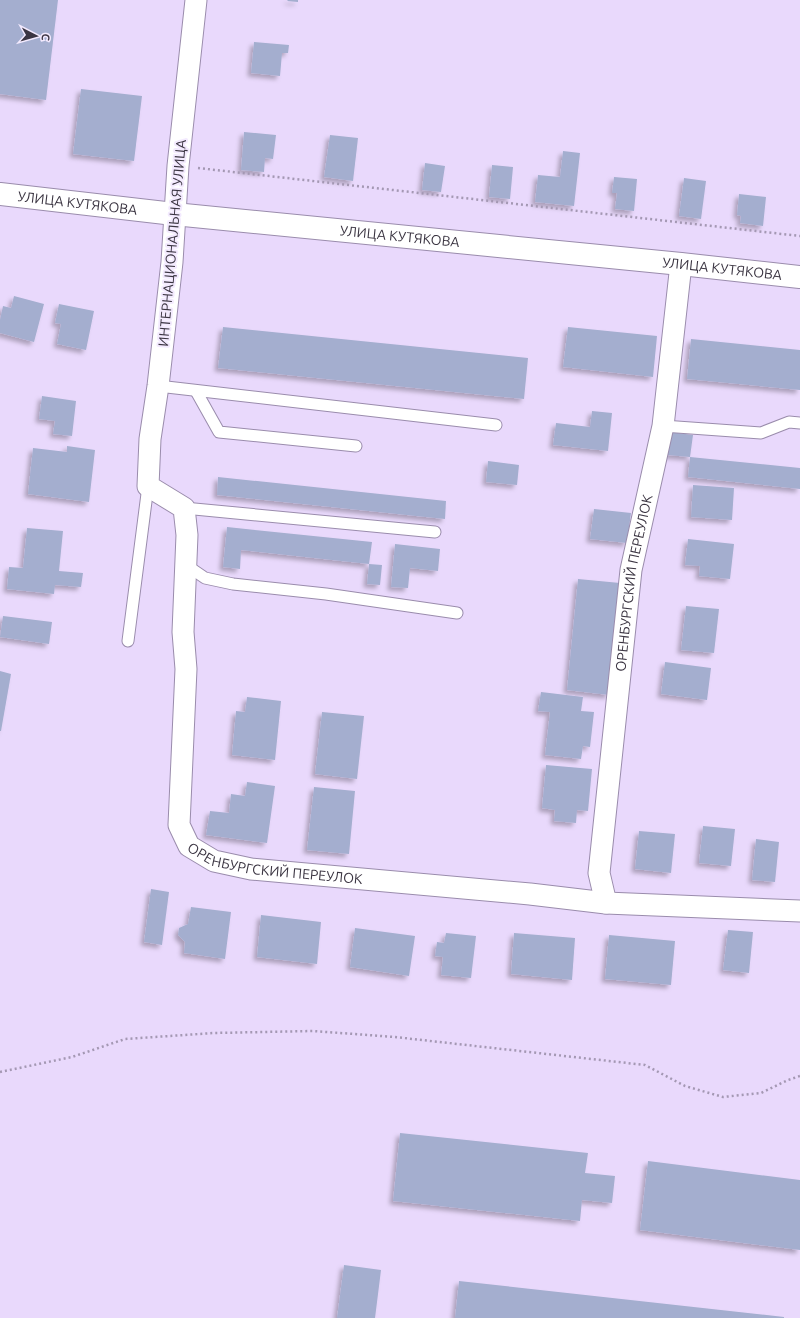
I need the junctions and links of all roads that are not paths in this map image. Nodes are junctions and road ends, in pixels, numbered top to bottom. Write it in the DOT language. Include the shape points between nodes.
graph roads {
  1 [pos="196,0"];
  2 [pos="0,194"];
  3 [pos="174,214"];
  4 [pos="681,264"];
  5 [pos="800,277"];
  6 [pos="158,386"];
  7 [pos="196,391"];
  8 [pos="800,423"];
  9 [pos="496,425"];
  10 [pos="663,426"];
  11 [pos="356,446"];
  12 [pos="148,486"];
  13 [pos="184,508"];
  14 [pos="435,532"];
  15 [pos="186,565"];
  16 [pos="457,613"];
  17 [pos="128,641"];
  18 [pos="606,903"];
  19 [pos="800,911"];
  1 -- 3 [label="street, ИНТЕРНАЦИОНАЛЬНАЯ УЛИЦА"];
  2 -- 3 [label="main road, УЛИЦА КУТЯКОВА"];
  3 -- 4 [label="main road, УЛИЦА КУТЯКОВА"];
  3 -- 6 [label="street, ИНТЕРНАЦИОНАЛЬНАЯ УЛИЦА" via="172,262"];
  4 -- 5 [label="main road, УЛИЦА КУТЯКОВА"];
  4 -- 10 [label="street, ОРЕНБУРГСКИЙ ПЕРЕУЛОК"];
  6 -- 7 [label="lane"];
  6 -- 12 [label="street, ИНТЕРНАЦИОНАЛЬНАЯ УЛИЦА" via="150,439"];
  7 -- 9 [label="lane"];
  7 -- 11 [label="lane" via="219,432"];
  8 -- 10 [label="lane" via="789,422 761,433"];
  10 -- 18 [label="street, ОРЕНБУРГСКИЙ ПЕРЕУЛОК" via="631,570 599,873"];
  12 -- 13 [label="street"];
  12 -- 17 [label="lane"];
  13 -- 14 [label="lane"];
  13 -- 15 [label="street, ОРЕНБУРГСКИЙ ПЕРЕУЛОК" via="187,535"];
  15 -- 16 [label="lane" via="205,578 233,584 326,594"];
  15 -- 18 [label="street, ОРЕНБУРГСКИЙ ПЕРЕУЛОК" via="183,632 186,669 179,825 189,846 214,861 251,869"];
  18 -- 19 [label="street, ОРЕНБУРГСКИЙ ПЕРЕУЛОК"];
}
